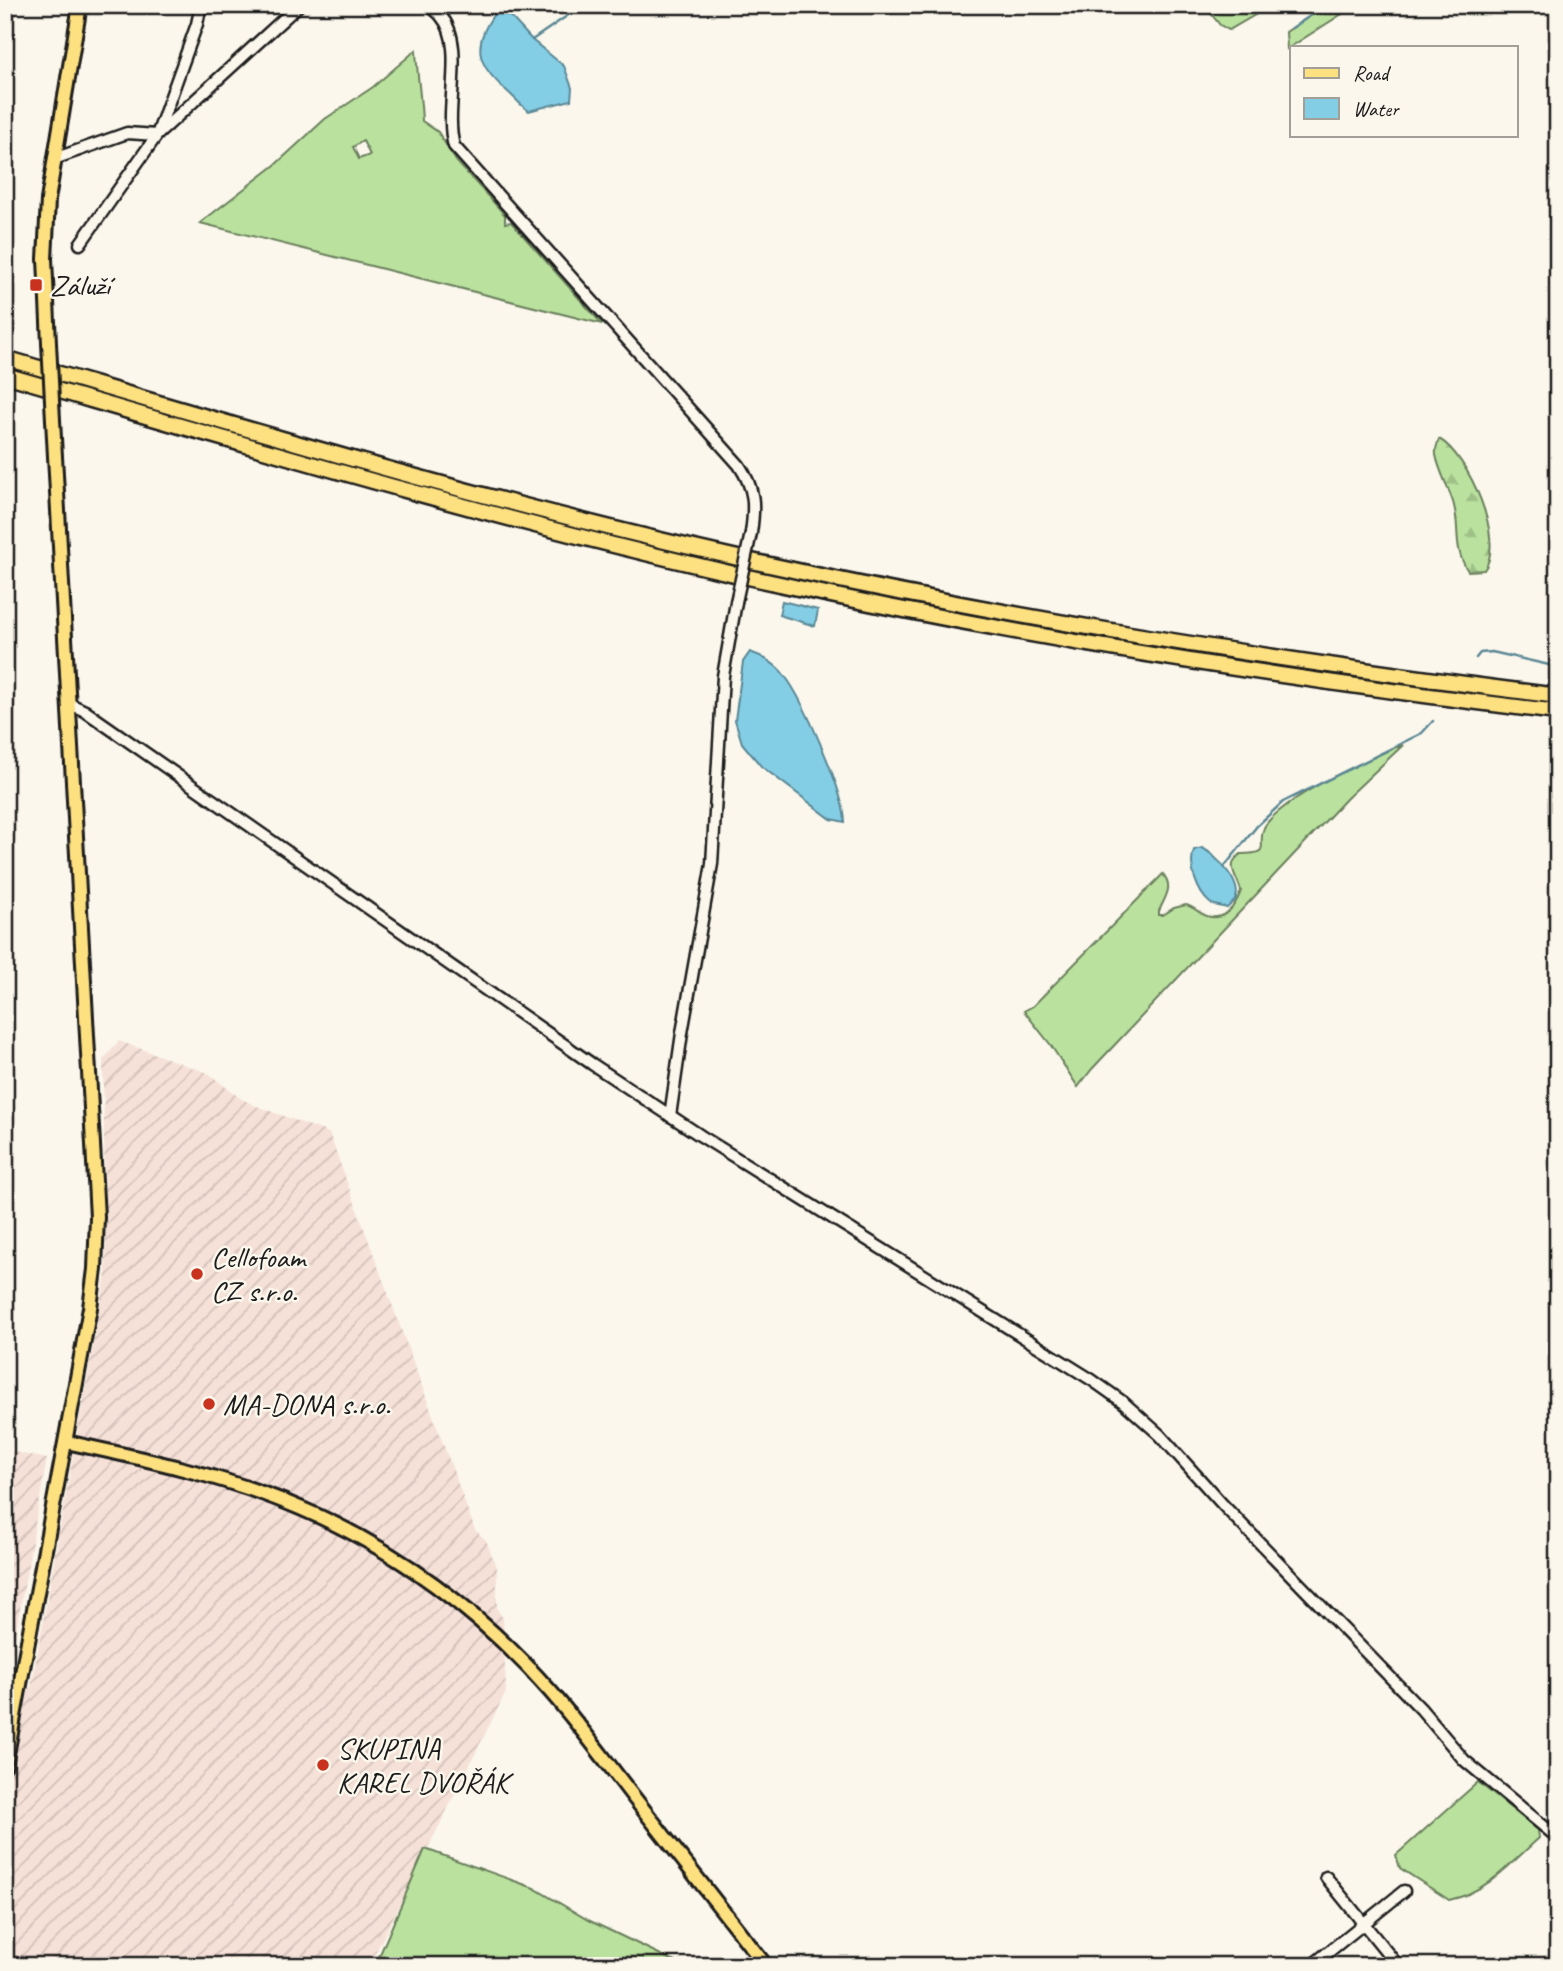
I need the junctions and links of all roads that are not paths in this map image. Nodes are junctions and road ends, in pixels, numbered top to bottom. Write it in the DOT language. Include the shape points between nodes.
graph roads {
  1 [pos="80,5"];
  2 [pos="201,5"];
  3 [pos="299,5"];
  4 [pos="429,5"];
  5 [pos="157,135"];
  6 [pos="54,159"];
  7 [pos="80,244"];
  8 [pos="5,358"];
  9 [pos="5,375"];
  10 [pos="1558,696"];
  11 [pos="68,703"];
  12 [pos="1558,712"];
  13 [pos="670,1116"];
  14 [pos="66,1442"];
  15 [pos="5,1765"];
  16 [pos="1558,1838"];
  17 [pos="1326,1877"];
  18 [pos="1404,1892"];
  19 [pos="1364,1923"];
  20 [pos="766,1966"];
  21 [pos="1311,1966"];
  22 [pos="1398,1966"];
  1 -- 6 [label="main road"];
  2 -- 5 [label="street"];
  3 -- 5 [label="street"];
  4 -- 13 [label="street, bridge" via="450,31 454,146 750,481 755,508 723,676 712,864"];
  5 -- 6 [label="street" via="127,133"];
  5 -- 7 [label="street"];
  6 -- 11 [label="main road, bridge" via="45,259"];
  8 -- 10 [label="highway" via="467,490 880,589 1131,636"];
  9 -- 12 [label="highway" via="461,505 729,573 1132,652"];
  11 -- 13 [label="street"];
  11 -- 14 [label="main road" via="97,1217 93,1287"];
  13 -- 16 [label="street" via="1123,1402 1160,1435 1421,1709 1464,1760"];
  14 -- 15 [label="main road"];
  14 -- 20 [label="main road" via="189,1470 267,1494 361,1538 437,1587 486,1627 550,1691"];
  17 -- 19 [label="street"];
  18 -- 19 [label="street"];
  19 -- 21 [label="street"];
  19 -- 22 [label="street"];
}
